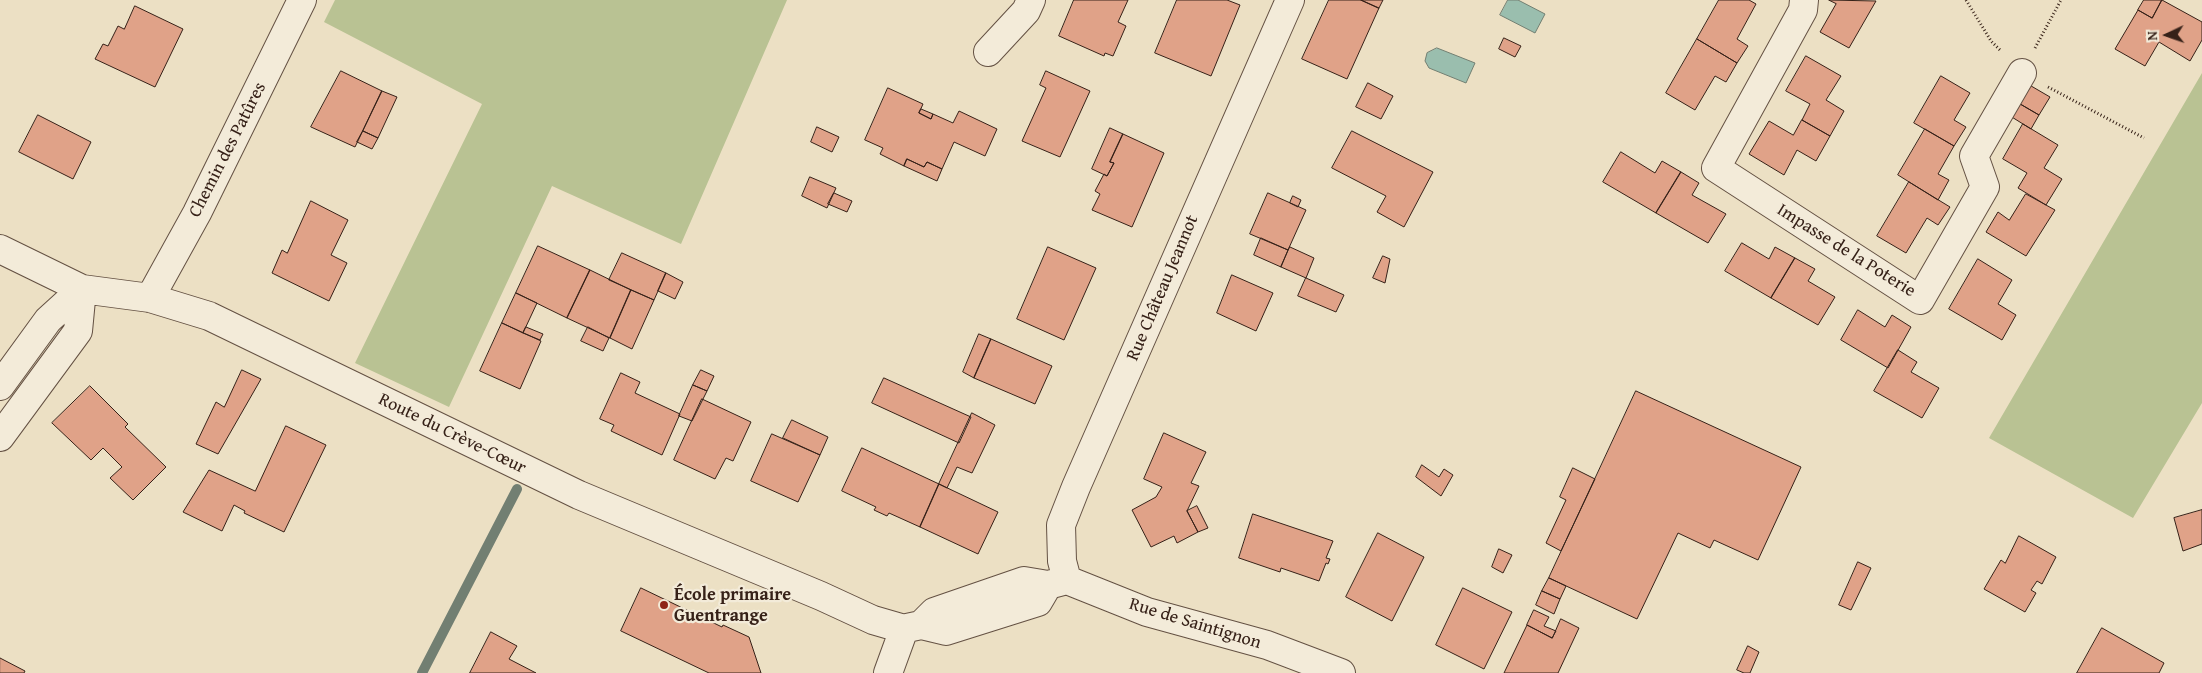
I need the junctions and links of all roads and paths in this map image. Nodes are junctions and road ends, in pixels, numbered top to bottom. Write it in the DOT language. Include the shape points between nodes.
graph roads {
  1 [pos="302,0"];
  2 [pos="1031,0"];
  3 [pos="1290,0"];
  4 [pos="1804,0"];
  5 [pos="2061,0"];
  6 [pos="988,52"];
  7 [pos="2022,73"];
  8 [pos="0,249"];
  9 [pos="82,289"];
  10 [pos="150,298"];
  11 [pos="0,386"];
  12 [pos="0,437"];
  13 [pos="1058,583"];
  14 [pos="912,627"];
  15 [pos="888,673"];
  16 [pos="1341,673"];
  1 -- 10 [label="street, Chemin des Patûres" via="197,213"];
  2 -- 6 [label="street" via="1026,12"];
  3 -- 13 [label="street, Rue Château Jeannot" via="1061,525 1062,561"];
  4 -- 7 [label="street, Impasse de la Poterie" via="1803,10 1716,168 1920,300 1985,187 1974,156"];
  5 -- 7 [label="path"];
  8 -- 9 [label="street, Route du Crève-Cœur"];
  9 -- 10 [label="street, Route du Crève-Cœur"];
  9 -- 11 [label="street" via="48,320"];
  9 -- 12 [label="street" via="78,332"];
  10 -- 14 [label="street, Route du Crève-Cœur" via="209,316 579,495 873,620"];
  13 -- 14 [label="street, Rue de Saintignon" via="1024,581 934,612"];
  13 -- 16 [label="street, Rue de Saintignon" via="1146,612 1266,645"];
  14 -- 15 [label="street"];
}
